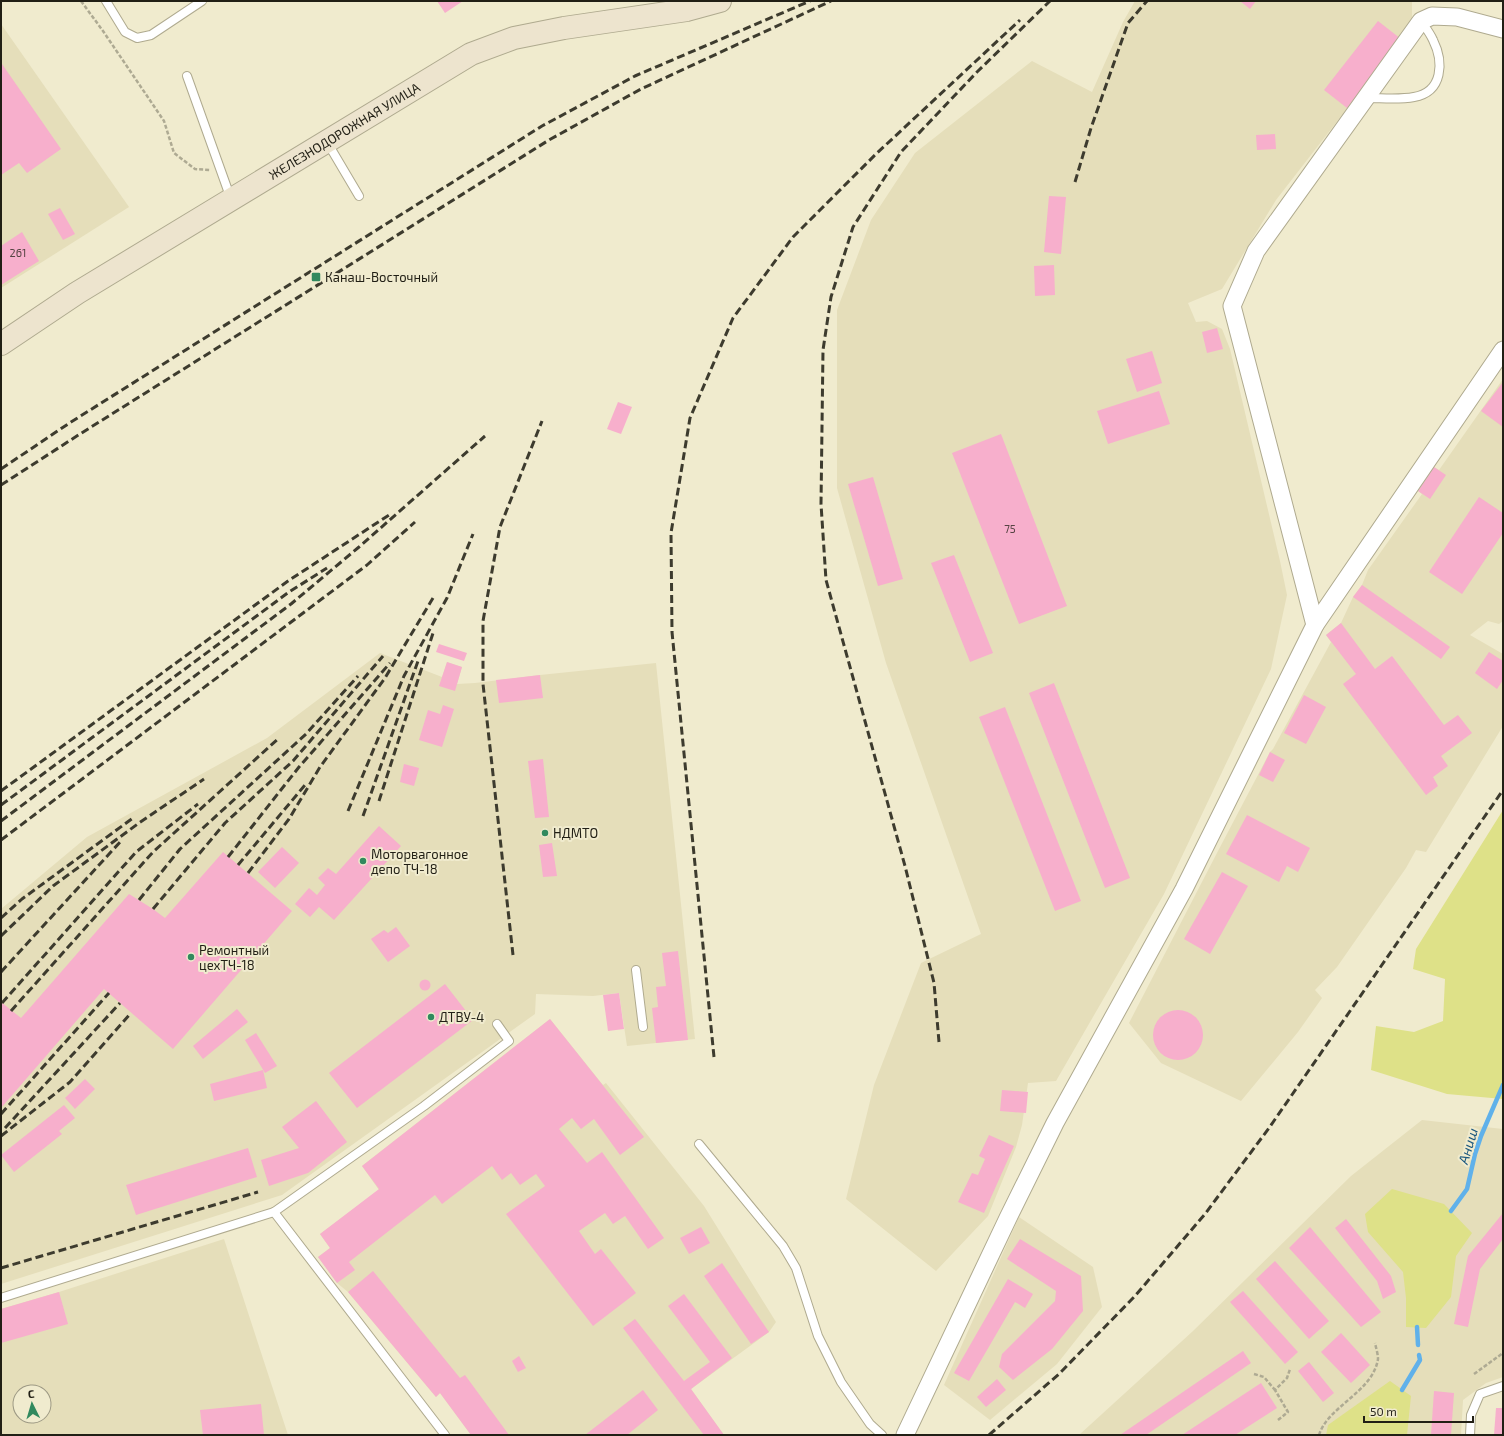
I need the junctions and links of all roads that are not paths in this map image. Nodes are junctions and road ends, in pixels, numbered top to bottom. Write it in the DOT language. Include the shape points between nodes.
graph roads {
  1 [pos="106,1"];
  2 [pos="202,1"];
  3 [pos="720,1"];
  4 [pos="1421,21"];
  5 [pos="1503,29"];
  6 [pos="187,76"];
  7 [pos="1366,98"];
  8 [pos="327,142"];
  9 [pos="359,196"];
  10 [pos="232,200"];
  11 [pos="1,344"];
  12 [pos="1503,350"];
  13 [pos="1315,625"];
  14 [pos="636,970"];
  15 [pos="497,1024"];
  16 [pos="643,1026"];
  17 [pos="700,1144"];
  18 [pos="274,1212"];
  19 [pos="1,1298"];
  20 [pos="1503,1386"];
  21 [pos="445,1435"];
  22 [pos="882,1435"];
  23 [pos="905,1435"];
  24 [pos="1470,1435"];
  1 -- 2 [label="lane" via="125,32 137,38 151,35"];
  3 -- 8 [label="street, ЖЕЛЕЗНОДОРОЖНАЯ УЛИЦА" via="687,10 514,38 471,54"];
  4 -- 5 [label="street" via="1432,16 1457,17"];
  4 -- 7 [label="street"];
  4 -- 7 [label="lane" via="1433,40 1439,58 1439,75 1434,86 1425,93 1413,97"];
  6 -- 10 [label="lane"];
  7 -- 13 [label="street" via="1256,251 1232,306"];
  8 -- 9 [label="lane"];
  8 -- 10 [label="street, ЖЕЛЕЗНОДОРОЖНАЯ УЛИЦА"];
  10 -- 11 [label="street, ЖЕЛЕЗНОДОРОЖНАЯ УЛИЦА" via="77,293"];
  12 -- 13 [label="street"];
  13 -- 23 [label="street" via="1184,889 1055,1123"];
  14 -- 16 [label="lane"];
  15 -- 18 [label="lane" via="509,1041 424,1106"];
  17 -- 22 [label="lane" via="783,1246 796,1268 818,1336 841,1382 870,1424"];
  18 -- 19 [label="lane"];
  18 -- 21 [label="lane"];
  20 -- 24 [label="lane" via="1480,1394 1471,1415"];
}
